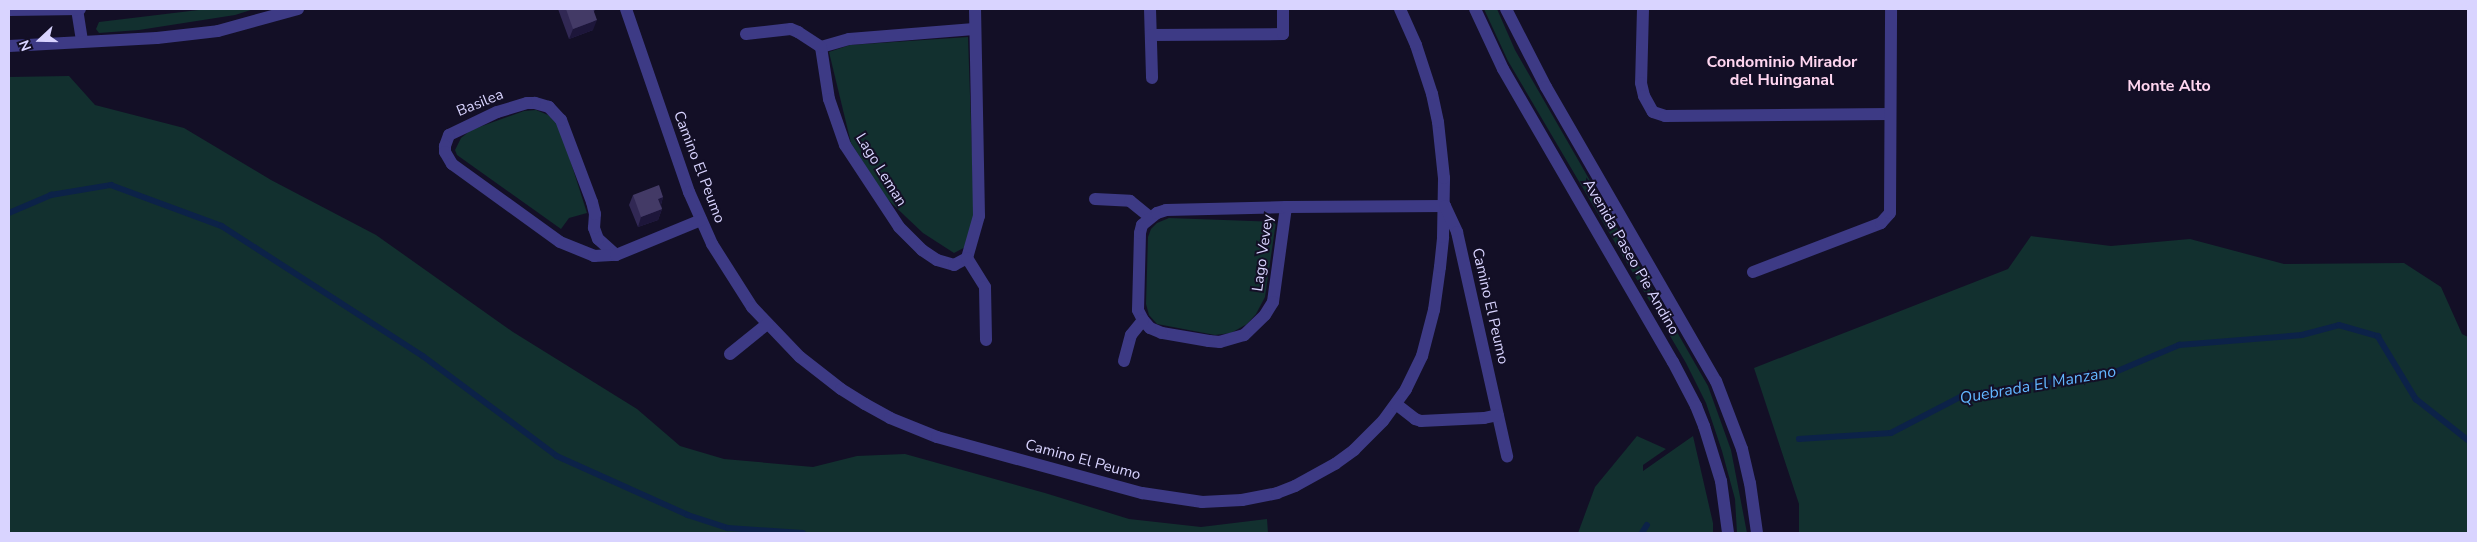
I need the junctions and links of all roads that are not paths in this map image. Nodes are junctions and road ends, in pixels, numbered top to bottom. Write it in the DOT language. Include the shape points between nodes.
graph roads {
  1 [pos="78,9"];
  2 [pos="298,9"];
  3 [pos="626,9"];
  4 [pos="975,9"];
  5 [pos="1150,9"];
  6 [pos="1283,9"];
  7 [pos="1400,9"];
  8 [pos="1475,9"];
  9 [pos="1506,9"];
  10 [pos="1643,9"];
  11 [pos="1891,9"];
  12 [pos="9,10"];
  13 [pos="974,29"];
  14 [pos="746,34"];
  15 [pos="1151,35"];
  16 [pos="82,42"];
  17 [pos="9,46"];
  18 [pos="821,47"];
  19 [pos="1152,78"];
  20 [pos="1890,114"];
  21 [pos="1095,199"];
  22 [pos="1445,206"];
  23 [pos="1286,208"];
  24 [pos="1150,217"];
  25 [pos="700,220"];
  26 [pos="616,255"];
  27 [pos="967,258"];
  28 [pos="1753,272"];
  29 [pos="1143,320"];
  30 [pos="767,324"];
  31 [pos="986,340"];
  32 [pos="730,354"];
  33 [pos="1124,361"];
  34 [pos="1396,404"];
  35 [pos="1498,414"];
  36 [pos="1507,456"];
  37 [pos="1728,533"];
  38 [pos="1757,533"];
  1 -- 12 [label="street"];
  1 -- 16 [label="street"];
  2 -- 16 [label="street" via="218,31"];
  3 -- 25 [label="street, Camino El Peumo"];
  4 -- 13 [label="street"];
  5 -- 15 [label="street"];
  6 -- 15 [label="street" via="1284,34"];
  7 -- 22 [label="street, Camino El Peumo" via="1432,94 1442,150"];
  8 -- 37 [label="street, Avenida Paseo Pie Andino" via="1503,69 1696,406 1721,481"];
  9 -- 38 [label="street, Avenida Paseo Pie Andino" via="1546,87 1716,381 1742,449"];
  10 -- 20 [label="street" via="1641,83 1644,96 1654,112 1665,116"];
  11 -- 20 [label="street"];
  13 -- 18 [label="street" via="849,39"];
  13 -- 27 [label="street" via="979,216"];
  14 -- 18 [label="street" via="791,29"];
  15 -- 19 [label="street"];
  16 -- 17 [label="street"];
  18 -- 27 [label="street, Lago Leman" via="829,99 845,145 881,203 899,227 937,260 954,265"];
  20 -- 28 [label="street" via="1890,213 1881,223"];
  21 -- 24 [label="street" via="1130,201"];
  22 -- 23 [label="street, Lago Vevey"];
  22 -- 34 [label="street, Camino El Peumo" via="1440,267 1429,333 1415,372"];
  22 -- 35 [label="street, Camino El Peumo" via="1457,232"];
  23 -- 24 [label="street, Lago Vevey" via="1166,210"];
  23 -- 29 [label="street, Lago Vevey" via="1273,302 1265,315 1244,334 1220,342 1209,341 1162,333 1150,328"];
  24 -- 29 [label="street" via="1142,225 1140,233 1138,310"];
  25 -- 26 [label="street, Basilea"];
  25 -- 30 [label="street, Camino El Peumo" via="725,268"];
  26 -- 26 [label="street, Basilea" via="598,239 592,202 561,120 549,107 526,103 497,112 450,135 445,152 460,170 560,242 594,256"];
  27 -- 31 [label="street" via="985,287"];
  29 -- 33 [label="street" via="1131,335"];
  30 -- 32 [label="street"];
  30 -- 34 [label="street, Camino El Peumo" via="800,357 841,389 890,418 961,445 1182,501 1222,502 1260,498 1295,486 1354,450"];
  34 -- 35 [label="street" via="1421,420 1484,418"];
  35 -- 36 [label="street, Camino El Peumo"];
}
